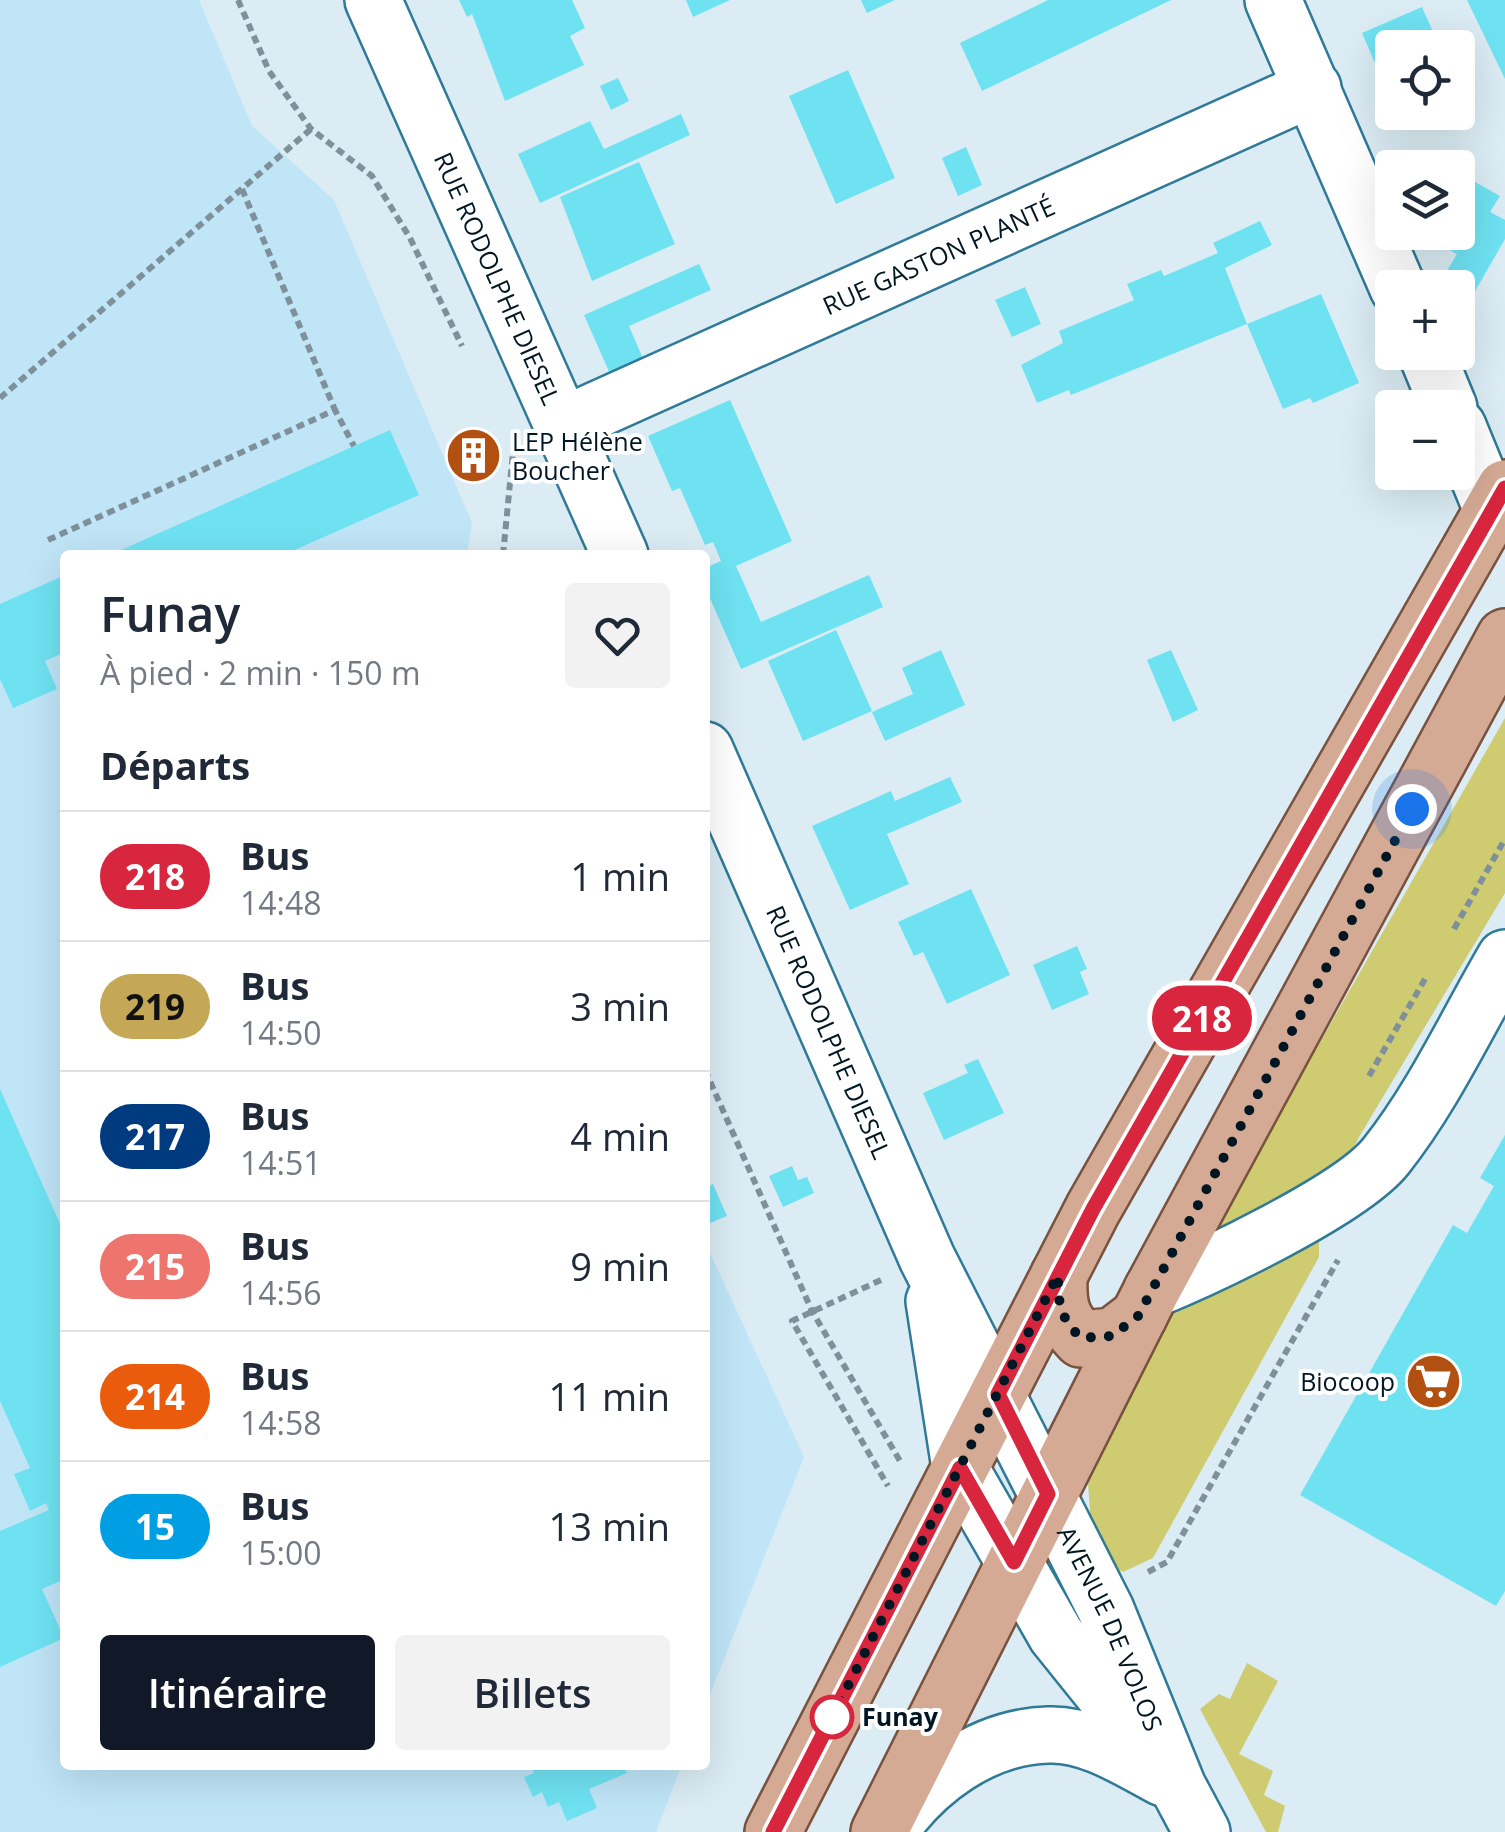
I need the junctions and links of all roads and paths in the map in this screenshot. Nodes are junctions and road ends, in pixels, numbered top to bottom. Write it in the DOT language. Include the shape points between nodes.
graph roads {
  1 [pos="238,0"];
  2 [pos="373,0"];
  3 [pos="1273,0"];
  4 [pos="1313,88"];
  5 [pos="311,129"];
  6 [pos="242,188"];
  7 [pos="1390,270"];
  8 [pos="470,363"];
  9 [pos="0,398"];
  10 [pos="335,410"];
  11 [pos="563,425"];
  12 [pos="504,435"];
  13 [pos="354,446"];
  14 [pos="1475,456"];
  15 [pos="1499,498"];
  16 [pos="48,540"];
  17 [pos="503,550"];
  18 [pos="618,550"];
  19 [pos="1505,637"];
  20 [pos="710,761"];
  21 [pos="1505,958"];
  22 [pos="710,1081"];
  23 [pos="928,1258"];
  24 [pos="1058,1275"];
  25 [pos="1145,1303"];
  26 [pos="812,1311"];
  27 [pos="998,1394"];
  28 [pos="890,1444"];
  29 [pos="960,1468"];
  30 [pos="888,1486"];
  31 [pos="1048,1494"];
  32 [pos="1014,1562"];
  33 [pos="1190,1810"];
  34 [pos="773,1832"];
  35 [pos="879,1832"];
  36 [pos="890,1832"];
  1 -- 5 [label="path" via="269,70"];
  2 -- 11 [label="street, RUE RODOLPHE DIESEL"];
  3 -- 4 [label="street"];
  4 -- 7 [label="street"];
  4 -- 11 [label="street, RUE GASTON PLANTÉ"];
  5 -- 6 [label="path"];
  5 -- 8 [label="path" via="372,176"];
  6 -- 9 [label="path"];
  6 -- 10 [label="path"];
  10 -- 13 [label="path"];
  10 -- 16 [label="path"];
  11 -- 18 [label="street, RUE RODOLPHE DIESEL"];
  12 -- 17 [label="path" via="513,453"];
  14 -- 15 [label="street"];
  15 -- 24 [label="main road"];
  19 -- 25 [label="main road"];
  20 -- 23 [label="street, RUE RODOLPHE DIESEL"];
  21 -- 25 [label="street" via="1384,1160"];
  22 -- 26 [label="path"];
  23 -- 26 [label="path"];
  23 -- 27 [label="street, AVENUE DE VOLOS"];
  23 -- 29 [label="street, AVENUE DE VOLOS"];
  24 -- 25 [label="main road" via="1058,1307 1081,1338 1112,1336"];
  24 -- 27 [label="main road"];
  25 -- 31 [label="main road"];
  26 -- 28 [label="path"];
  26 -- 30 [label="path" via="792,1321"];
  27 -- 29 [label="main road"];
  27 -- 31 [label="street, AVENUE DE VOLOS"];
  29 -- 32 [label="street, AVENUE DE VOLOS"];
  29 -- 34 [label="main road"];
  31 -- 32 [label="main road"];
  31 -- 33 [label="street, AVENUE DE VOLOS" via="1106,1610"];
  32 -- 33 [label="street, AVENUE DE VOLOS" via="1056,1635"];
  32 -- 35 [label="main road"];
  33 -- 36 [label="street, AVENUE DE VOLOS" via="1114,1751 1050,1734 986,1749 954,1766 908,1805"];
}
